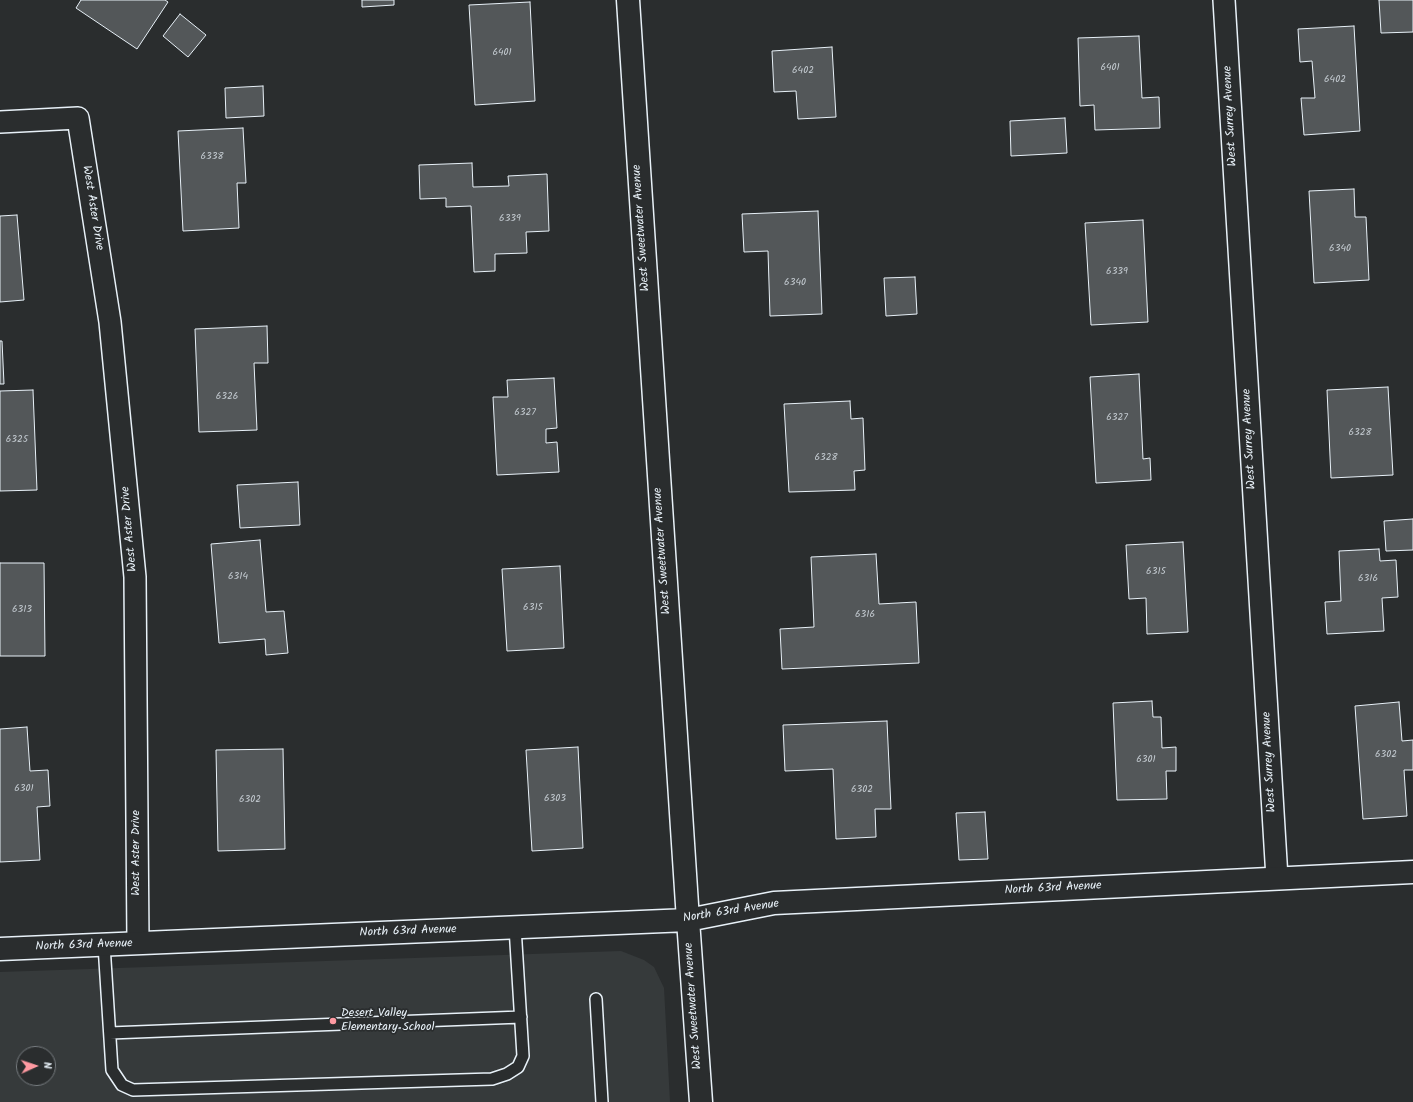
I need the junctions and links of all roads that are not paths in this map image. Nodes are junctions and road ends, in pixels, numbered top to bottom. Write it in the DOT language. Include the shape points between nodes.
graph roads {
  1 [pos="628,0"];
  2 [pos="1224,0"];
  3 [pos="0,122"];
  4 [pos="1413,872"];
  5 [pos="1277,878"];
  6 [pos="688,920"];
  7 [pos="515,927"];
  8 [pos="138,944"];
  9 [pos="104,945"];
  10 [pos="0,950"];
  11 [pos="596,999"];
  12 [pos="521,1016"];
  13 [pos="110,1033"];
  14 [pos="602,1102"];
  15 [pos="701,1102"];
  1 -- 6 [label="street, West Sweetwater Avenue"];
  2 -- 5 [label="street, West Surrey Avenue"];
  3 -- 8 [label="street, West Aster Drive" via="78,118 110,322 135,577"];
  4 -- 5 [label="street, North 63rd Avenue"];
  5 -- 6 [label="street, North 63rd Avenue" via="774,903"];
  6 -- 7 [label="street, North 63rd Avenue"];
  6 -- 15 [label="street, West Sweetwater Avenue"];
  7 -- 8 [label="street, North 63rd Avenue"];
  7 -- 12 [label="lane"];
  8 -- 9 [label="street, North 63rd Avenue"];
  9 -- 10 [label="street, North 63rd Avenue"];
  9 -- 13 [label="lane"];
  11 -- 14 [label="lane"];
  12 -- 13 [label="lane"];
  12 -- 13 [label="lane" via="523,1056 518,1067 507,1074 492,1078 133,1090 122,1085 112,1070"];
}
